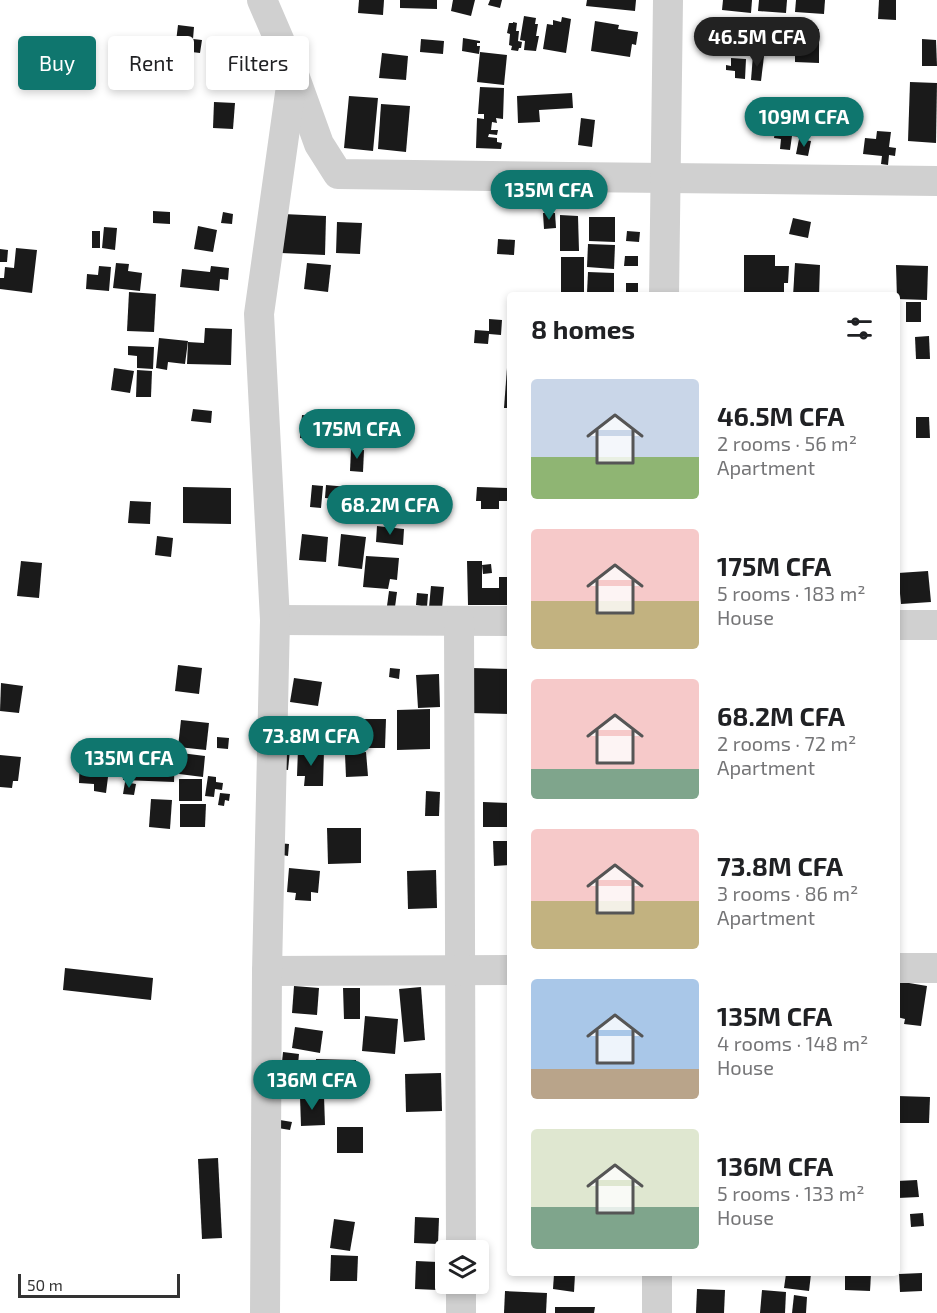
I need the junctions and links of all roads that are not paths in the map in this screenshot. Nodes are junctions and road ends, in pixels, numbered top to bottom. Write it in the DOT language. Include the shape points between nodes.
graph roads {
  1 [pos="262,0"];
  2 [pos="668,0"];
  3 [pos="278,36"];
  4 [pos="291,90"];
  5 [pos="300,90"];
  6 [pos="665,178"];
  7 [pos="937,181"];
  8 [pos="664,292"];
  9 [pos="275,620"];
  10 [pos="459,621"];
  11 [pos="507,621"];
  12 [pos="900,625"];
  13 [pos="937,625"];
  14 [pos="900,968"];
  15 [pos="937,968"];
  16 [pos="460,970"];
  17 [pos="507,970"];
  18 [pos="267,971"];
  19 [pos="461,1240"];
  20 [pos="657,1276"];
  21 [pos="461,1294"];
  22 [pos="265,1313"];
  23 [pos="461,1313"];
  24 [pos="657,1313"];
  1 -- 3 [label="street"];
  2 -- 6 [label="street"];
  4 -- 9 [label="street" via="260,314"];
  5 -- 6 [label="street" via="319,144 338,174"];
  6 -- 7 [label="street"];
  6 -- 8 [label="street"];
  9 -- 10 [label="street"];
  9 -- 18 [label="street"];
  10 -- 11 [label="street"];
  10 -- 16 [label="street"];
  12 -- 13 [label="street"];
  14 -- 15 [label="street"];
  16 -- 17 [label="street"];
  16 -- 18 [label="street"];
  16 -- 19 [label="street"];
  18 -- 22 [label="street"];
  20 -- 24 [label="street"];
  21 -- 23 [label="street"];
}
